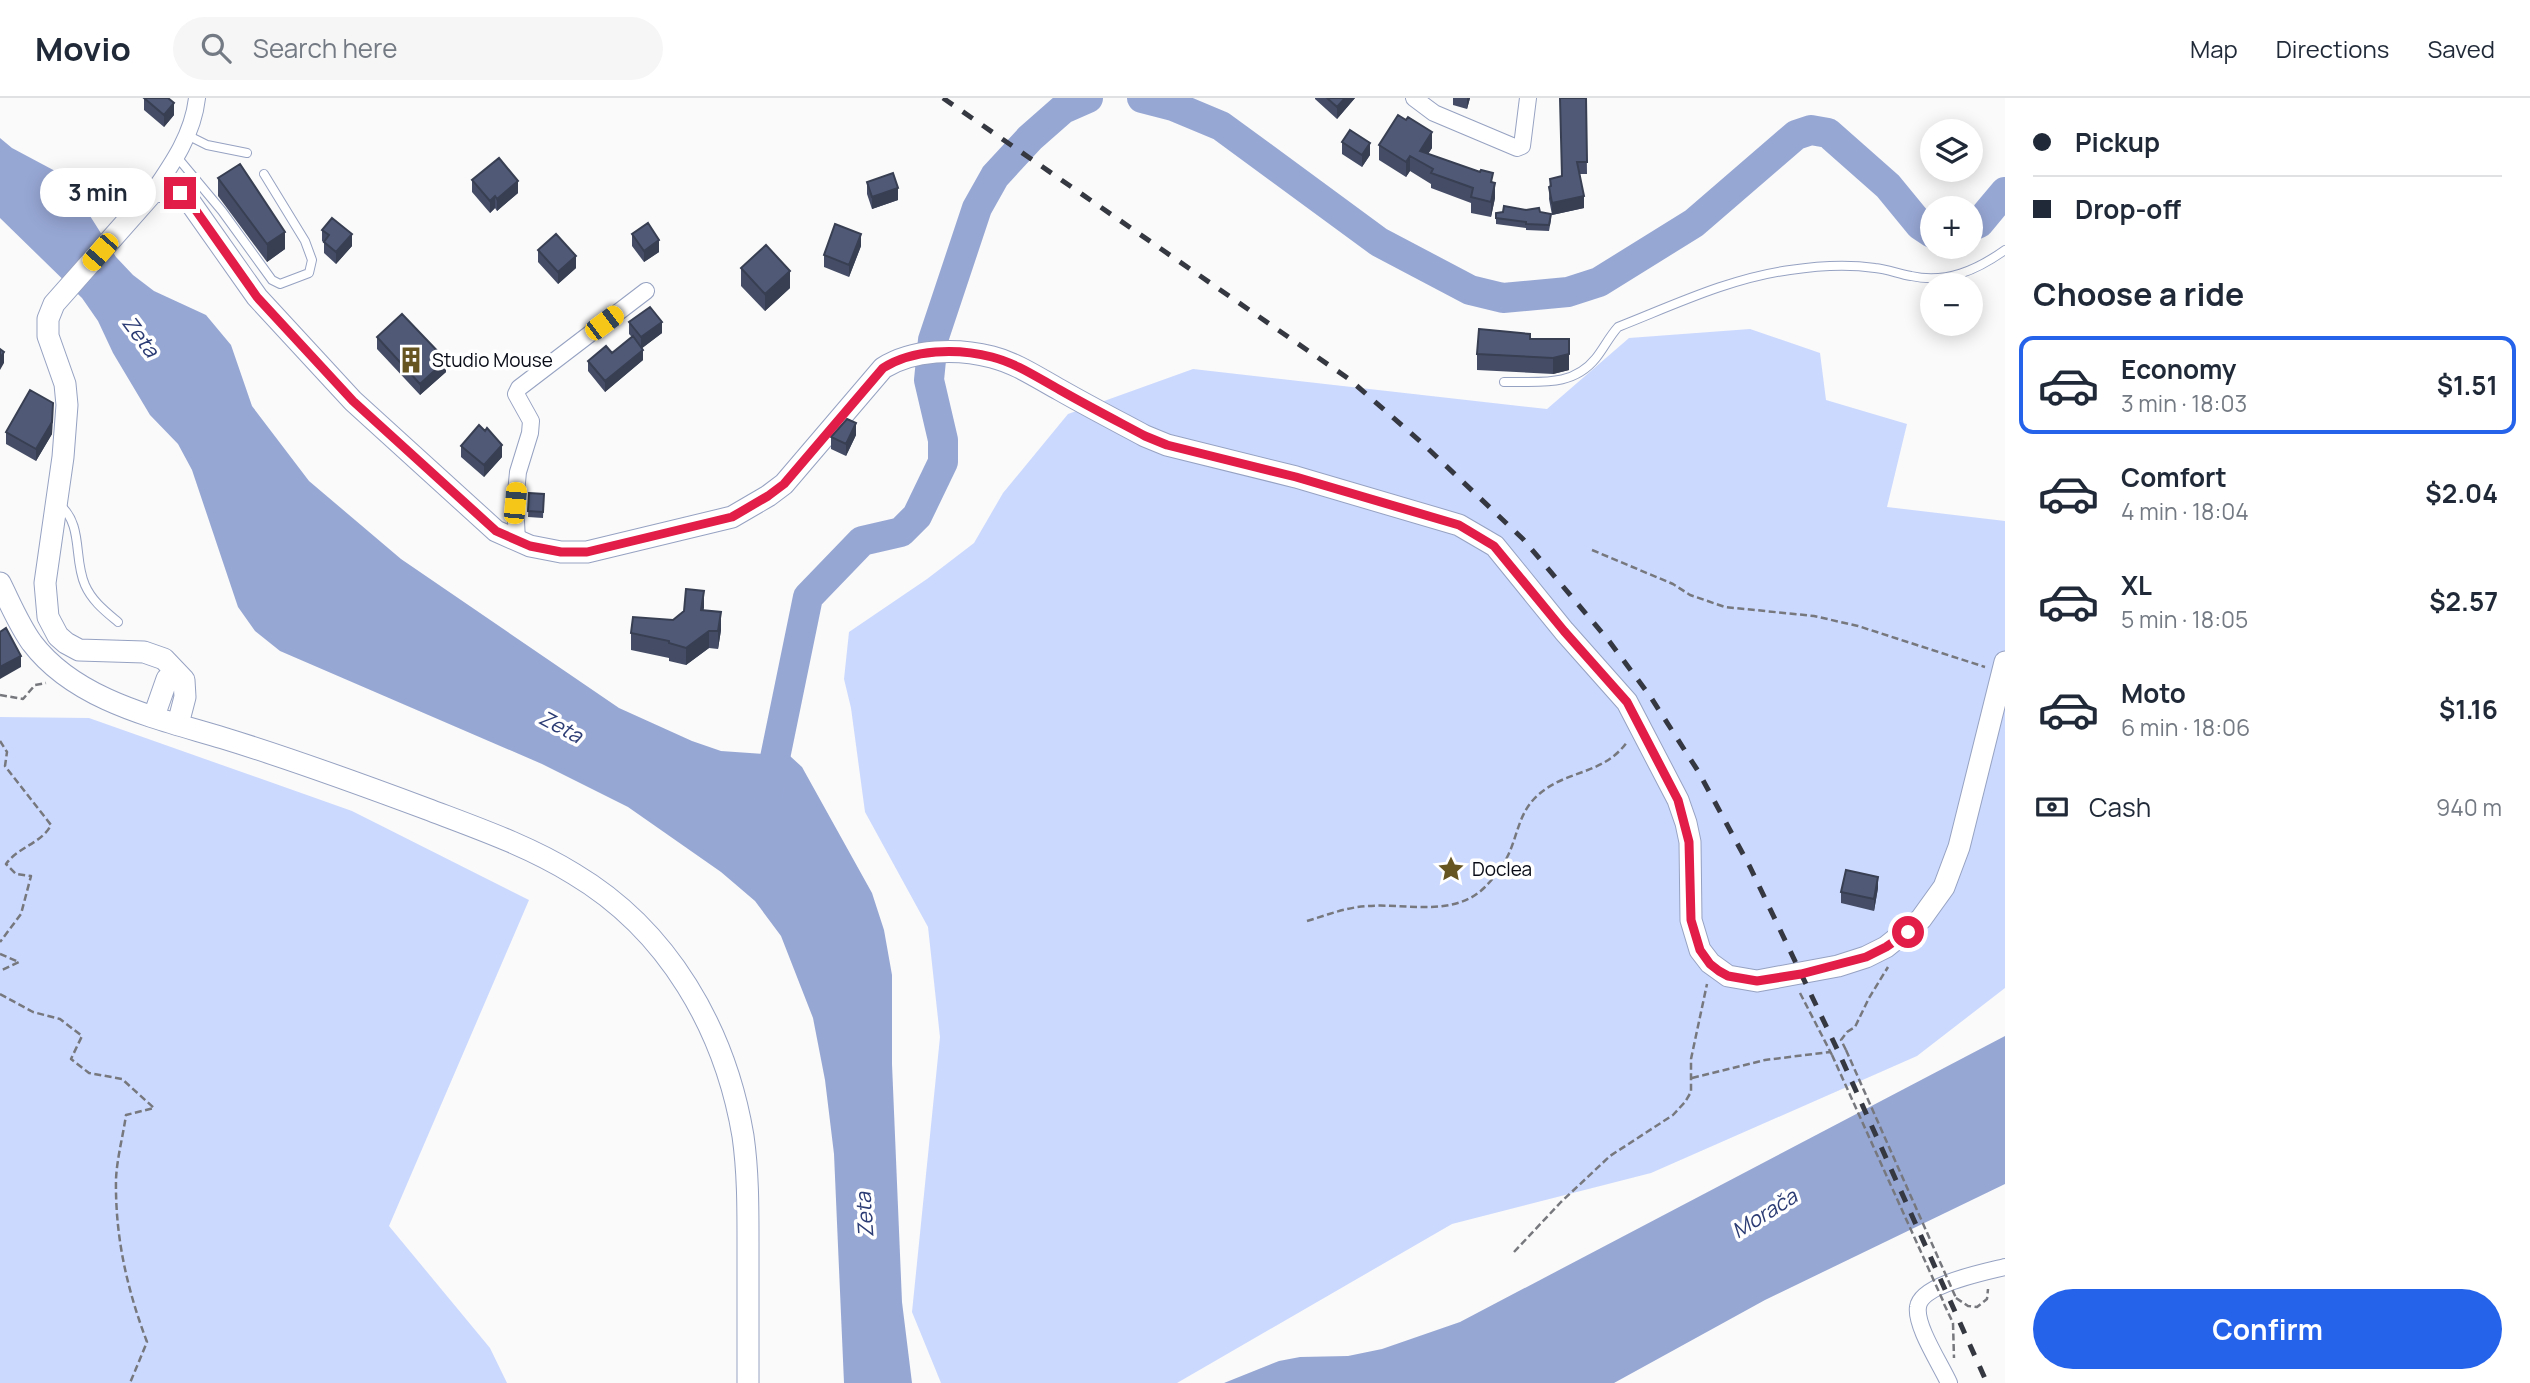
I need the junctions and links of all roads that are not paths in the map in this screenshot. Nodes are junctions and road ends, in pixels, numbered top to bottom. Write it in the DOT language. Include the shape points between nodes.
graph roads {
  1 [pos="197,98"];
  2 [pos="1414,98"];
  3 [pos="1528,98"];
  4 [pos="187,135"];
  5 [pos="247,153"];
  6 [pos="177,157"];
  7 [pos="264,174"];
  8 [pos="153,192"];
  9 [pos="2005,250"];
  10 [pos="646,291"];
  11 [pos="1504,382"];
  12 [pos="57,502"];
  13 [pos="517,540"];
  14 [pos="0,583"];
  15 [pos="118,622"];
  16 [pos="2003,667"];
  17 [pos="175,672"];
  18 [pos="158,708"];
  19 [pos="180,715"];
  20 [pos="2005,1267"];
  21 [pos="1949,1382"];
  22 [pos="748,1383"];
  1 -- 4 [label="street"];
  2 -- 3 [label="street" via="1434,113 1517,148 1525,139"];
  4 -- 5 [label="lane" via="207,145"];
  4 -- 6 [label="street"];
  6 -- 7 [label="lane" via="272,280 280,284 309,273 312,260"];
  6 -- 8 [label="street"];
  8 -- 12 [label="street" via="54,304 48,319 48,336 67,398"];
  8 -- 13 [label="street" via="180,193 190,202 257,297 353,401 496,531"];
  9 -- 11 [label="lane" via="1965,273 1939,279 1853,267 1748,278 1618,327 1583,372 1566,380"];
  10 -- 13 [label="street" via="519,388 516,394 531,421 518,472"];
  12 -- 15 [label="lane" via="75,526 85,585 96,603"];
  12 -- 17 [label="street" via="45,605 58,636 79,650 150,653 164,659"];
  13 -- 16 [label="street" via="561,552 587,552 732,517 784,484 868,383 890,364 913,354 993,357 1167,445 1459,525 1494,546 1627,702 1686,823 1691,920 1700,950 1728,976 1757,981 1866,957 1921,919 1951,871"];
  14 -- 18 [label="street" via="30,640 48,660 105,698"];
  17 -- 18 [label="street" via="167,679"];
  17 -- 19 [label="street" via="184,680"];
  18 -- 19 [label="street"];
  19 -- 22 [label="street" via="522,847 601,892 656,943 685,981 709,1027 741,1125 748,1195"];
  20 -- 21 [label="street" via="1962,1278 1925,1295 1918,1307 1922,1326"];
}
